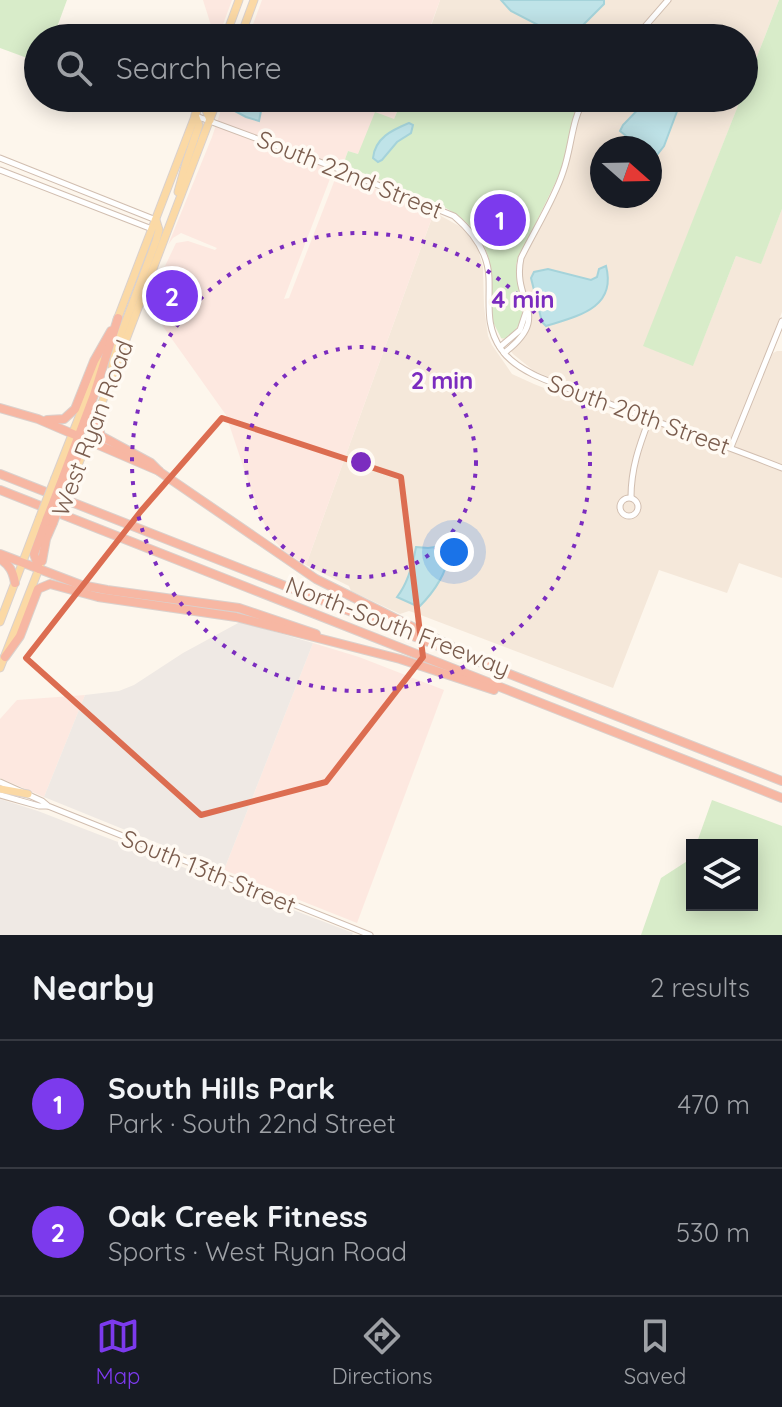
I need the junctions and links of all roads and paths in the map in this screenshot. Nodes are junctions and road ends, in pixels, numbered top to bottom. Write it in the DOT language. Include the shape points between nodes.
graph roads {
  1 [pos="239,0"];
  2 [pos="252,0"];
  3 [pos="668,0"];
  4 [pos="231,24"];
  5 [pos="245,24"];
  6 [pos="647,24"];
  7 [pos="196,112"];
  8 [pos="207,112"];
  9 [pos="213,112"];
  10 [pos="579,112"];
  11 [pos="195,115"];
  12 [pos="210,120"];
  13 [pos="0,158"];
  14 [pos="0,170"];
  15 [pos="177,206"];
  16 [pos="156,220"];
  17 [pos="160,230"];
  18 [pos="118,318"];
  19 [pos="782,321"];
  20 [pos="773,345"];
  21 [pos="782,349"];
  22 [pos="502,350"];
  23 [pos="0,408"];
  24 [pos="98,416"];
  25 [pos="38,419"];
  26 [pos="649,420"];
  27 [pos="75,438"];
  28 [pos="88,442"];
  29 [pos="731,447"];
  30 [pos="782,468"];
  31 [pos="160,472"];
  32 [pos="0,474"];
  33 [pos="64,481"];
  34 [pos="0,490"];
  35 [pos="631,497"];
  36 [pos="48,521"];
  37 [pos="0,557"];
  38 [pos="22,563"];
  39 [pos="40,565"];
  40 [pos="15,583"];
  41 [pos="0,622"];
  42 [pos="335,642"];
  43 [pos="5,657"];
  44 [pos="480,662"];
  45 [pos="0,668"];
  46 [pos="556,709"];
  47 [pos="782,781"];
  48 [pos="0,782"];
  49 [pos="0,789"];
  50 [pos="28,794"];
  51 [pos="0,795"];
  52 [pos="782,798"];
  53 [pos="48,806"];
  54 [pos="370,935"];
  1 -- 4 [label="main road"];
  2 -- 5 [label="main road"];
  3 -- 6 [label="street"];
  7 -- 11 [label="main road"];
  8 -- 12 [label="main road"];
  9 -- 12 [label="main road, West Ryan Road"];
  10 -- 22 [label="street" via="562,176 521,258 518,271 529,325"];
  11 -- 12 [label="street, South 22nd Street"];
  11 -- 15 [label="main road" via="199,125"];
  11 -- 16 [label="main road"];
  12 -- 15 [label="main road, West Ryan Road"];
  12 -- 22 [label="street, South 22nd Street" via="454,216 478,241 486,259 488,316"];
  13 -- 16 [label="street"];
  14 -- 17 [label="street"];
  15 -- 17 [label="main road, West Ryan Road"];
  16 -- 17 [label="main road"];
  17 -- 18 [label="main road, West Ryan Road"];
  17 -- 24 [label="main road, West Ryan Road"];
  18 -- 25 [label="highway" via="75,409 64,419"];
  18 -- 27 [label="highway"];
  19 -- 20 [label="street"];
  20 -- 21 [label="street"];
  20 -- 29 [label="street"];
  22 -- 26 [label="street, South 20th Street" via="530,373"];
  23 -- 25 [label="highway"];
  24 -- 28 [label="main road, West Ryan Road"];
  24 -- 31 [label="highway" via="101,436"];
  25 -- 27 [label="highway"];
  26 -- 29 [label="street, South 20th Street"];
  26 -- 35 [label="street" via="635,457"];
  27 -- 28 [label="highway"];
  27 -- 33 [label="main road, West Ryan Road"];
  27 -- 33 [label="highway" via="79,453"];
  28 -- 31 [label="highway"];
  28 -- 33 [label="main road, West Ryan Road"];
  29 -- 30 [label="street, South 20th Street"];
  31 -- 44 [label="highway" via="316,579"];
  32 -- 44 [label="highway, North-South Freeway"];
  33 -- 36 [label="highway, bridge"];
  33 -- 36 [label="main road, West Ryan Road, bridge"];
  34 -- 46 [label="highway, North-South Freeway"];
  36 -- 38 [label="main road, West Ryan Road"];
  36 -- 39 [label="highway"];
  37 -- 38 [label="highway"];
  37 -- 40 [label="highway"];
  38 -- 39 [label="highway"];
  38 -- 40 [label="main road, West Ryan Road"];
  39 -- 42 [label="highway" via="81,585 239,608"];
  39 -- 43 [label="main road"];
  40 -- 41 [label="main road, West Ryan Road"];
  42 -- 43 [label="highway" via="236,617 98,597 50,584 38,589 20,636"];
  42 -- 46 [label="highway"];
  43 -- 45 [label="main road"];
  44 -- 47 [label="highway, North-South Freeway"];
  46 -- 52 [label="highway, North-South Freeway"];
  48 -- 50 [label="street, South 13th Street"];
  49 -- 50 [label="main road"];
  50 -- 53 [label="street, South 13th Street"];
  51 -- 53 [label="street, South 13th Street"];
  53 -- 54 [label="street, South 13th Street"];
}
